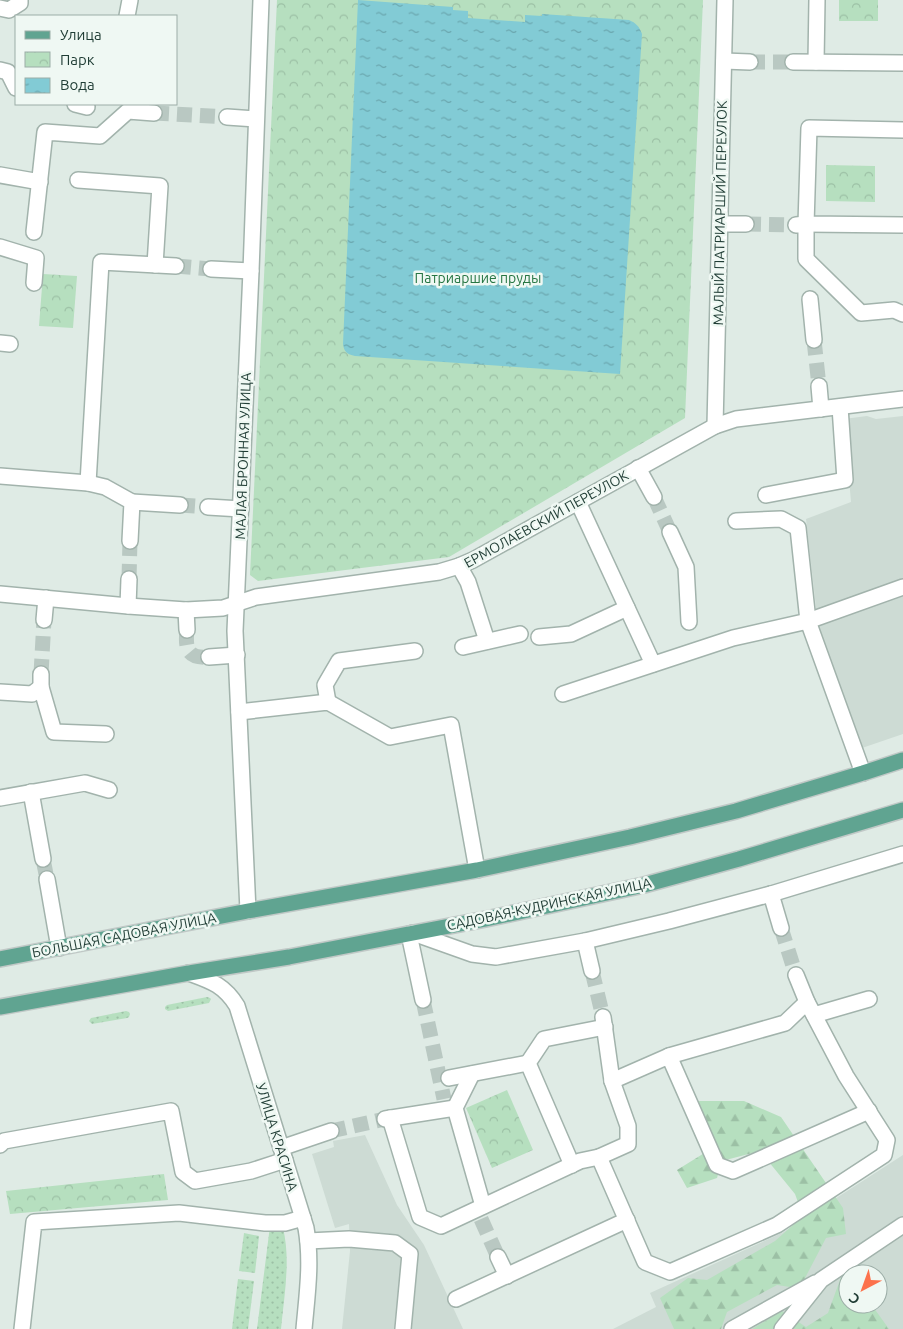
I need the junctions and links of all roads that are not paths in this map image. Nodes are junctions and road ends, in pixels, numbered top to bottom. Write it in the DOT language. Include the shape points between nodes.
graph roads {
  1 [pos="20,0"];
  2 [pos="130,0"];
  3 [pos="261,0"];
  4 [pos="725,0"];
  5 [pos="817,0"];
  6 [pos="0,8"];
  7 [pos="127,15"];
  8 [pos="724,61"];
  9 [pos="750,62"];
  10 [pos="793,62"];
  11 [pos="816,62"];
  12 [pos="903,63"];
  13 [pos="0,70"];
  14 [pos="15,86"];
  15 [pos="128,108"];
  16 [pos="154,113"];
  17 [pos="227,117"];
  18 [pos="256,119"];
  19 [pos="903,130"];
  20 [pos="0,175"];
  21 [pos="78,180"];
  22 [pos="40,182"];
  23 [pos="720,224"];
  24 [pos="746,224"];
  25 [pos="801,225"];
  26 [pos="903,225"];
  27 [pos="34,232"];
  28 [pos="0,247"];
  29 [pos="155,265"];
  30 [pos="176,266"];
  31 [pos="212,269"];
  32 [pos="251,271"];
  33 [pos="34,283"];
  34 [pos="810,299"];
  35 [pos="903,314"];
  36 [pos="814,340"];
  37 [pos="819,386"];
  38 [pos="903,399"];
  39 [pos="840,407"];
  40 [pos="821,409"];
  41 [pos="715,426"];
  42 [pos="638,468"];
  43 [pos="0,476"];
  44 [pos="88,483"];
  45 [pos="766,495"];
  46 [pos="654,497"];
  47 [pos="132,502"];
  48 [pos="578,502"];
  49 [pos="180,506"];
  50 [pos="208,507"];
  51 [pos="241,509"];
  52 [pos="736,521"];
  53 [pos="670,532"];
  54 [pos="130,541"];
  55 [pos="459,566"];
  56 [pos="129,579"];
  57 [pos="903,587"];
  58 [pos="0,594"];
  59 [pos="46,598"];
  60 [pos="237,604"];
  61 [pos="128,606"];
  62 [pos="627,608"];
  63 [pos="186,610"];
  64 [pos="44,620"];
  65 [pos="808,620"];
  66 [pos="689,622"];
  67 [pos="186,630"];
  68 [pos="520,634"];
  69 [pos="539,637"];
  70 [pos="487,641"];
  71 [pos="463,647"];
  72 [pos="415,650"];
  73 [pos="237,655"];
  74 [pos="209,657"];
  75 [pos="654,664"];
  76 [pos="0,692"];
  77 [pos="563,694"];
  78 [pos="328,702"];
  79 [pos="239,712"];
  80 [pos="106,734"];
  81 [pos="903,760"];
  82 [pos="863,773"];
  83 [pos="109,790"];
  84 [pos="31,792"];
  85 [pos="0,798"];
  86 [pos="903,810"];
  87 [pos="903,854"];
  88 [pos="43,859"];
  89 [pos="477,870"];
  90 [pos="46,879"];
  91 [pos="771,894"];
  92 [pos="248,911"];
  93 [pos="781,928"];
  94 [pos="411,933"];
  95 [pos="586,941"];
  96 [pos="59,948"];
  97 [pos="0,959"];
  98 [pos="592,970"];
  99 [pos="189,973"];
  100 [pos="796,975"];
  101 [pos="869,999"];
  102 [pos="423,1000"];
  103 [pos="0,1007"];
  104 [pos="810,1009"];
  105 [pos="669,1056"];
  106 [pos="528,1064"];
  107 [pos="472,1074"];
  108 [pos="449,1078"];
  109 [pos="612,1081"];
  110 [pos="448,1106"];
  111 [pos="868,1111"];
  112 [pos="331,1131"];
  113 [pos="0,1145"];
  114 [pos="283,1154"];
  115 [pos="599,1157"];
  116 [pos="572,1165"];
  117 [pos="480,1211"];
  118 [pos="303,1218"];
  119 [pos="627,1220"];
  120 [pos="903,1226"];
  121 [pos="308,1241"];
  122 [pos="498,1257"];
  123 [pos="507,1276"];
  124 [pos="821,1280"];
  125 [pos="456,1299"];
  126 [pos="22,1329"];
  127 [pos="304,1329"];
  128 [pos="403,1329"];
  129 [pos="732,1329"];
  130 [pos="782,1329"];
  1 -- 6 [label="street" via="9,10"];
  2 -- 7 [label="street"];
  3 -- 18 [label="street, МАЛАЯ БРОННАЯ УЛИЦА"];
  4 -- 8 [label="street, МАЛЫЙ ПАТРИАРШИЙ ПЕРЕУЛОК"];
  5 -- 11 [label="street"];
  8 -- 9 [label="street"];
  8 -- 23 [label="street, МАЛЫЙ ПАТРИАРШИЙ ПЕРЕУЛОК"];
  10 -- 11 [label="street"];
  11 -- 12 [label="street"];
  13 -- 14 [label="street" via="8,72"];
  15 -- 16 [label="street"];
  15 -- 22 [label="street" via="100,136 45,132"];
  17 -- 18 [label="street"];
  18 -- 32 [label="street, МАЛАЯ БРОННАЯ УЛИЦА"];
  19 -- 25 [label="street" via="809,128"];
  20 -- 22 [label="street"];
  21 -- 29 [label="street" via="160,186"];
  22 -- 27 [label="street"];
  23 -- 24 [label="street"];
  23 -- 41 [label="street, МАЛЫЙ ПАТРИАРШИЙ ПЕРЕУЛОК"];
  25 -- 26 [label="street"];
  25 -- 35 [label="street" via="806,259 861,313 894,310"];
  28 -- 33 [label="street" via="36,258"];
  29 -- 30 [label="street"];
  29 -- 44 [label="street" via="101,262"];
  31 -- 32 [label="street"];
  32 -- 51 [label="street, МАЛАЯ БРОННАЯ УЛИЦА"];
  34 -- 36 [label="street"];
  37 -- 40 [label="street"];
  38 -- 39 [label="street, ЕРМОЛАЕВСКИЙ ПЕРЕУЛОК"];
  39 -- 40 [label="street, ЕРМОЛАЕВСКИЙ ПЕРЕУЛОК"];
  39 -- 45 [label="street" via="845,480"];
  40 -- 41 [label="street, ЕРМОЛАЕВСКИЙ ПЕРЕУЛОК" via="736,419"];
  41 -- 42 [label="street, ЕРМОЛАЕВСКИЙ ПЕРЕУЛОК"];
  42 -- 46 [label="street"];
  42 -- 48 [label="street, ЕРМОЛАЕВСКИЙ ПЕРЕУЛОК"];
  43 -- 44 [label="street"];
  44 -- 47 [label="street" via="105,487"];
  47 -- 49 [label="street"];
  47 -- 54 [label="street"];
  48 -- 55 [label="street, ЕРМОЛАЕВСКИЙ ПЕРЕУЛОК"];
  48 -- 62 [label="street"];
  50 -- 51 [label="street"];
  51 -- 60 [label="street, МАЛАЯ БРОННАЯ УЛИЦА"];
  52 -- 65 [label="street" via="781,519 798,528"];
  53 -- 66 [label="street" via="686,568"];
  55 -- 60 [label="street, ЕРМОЛАЕВСКИЙ ПЕРЕУЛОК" via="439,572 256,597"];
  55 -- 70 [label="street" via="468,582"];
  56 -- 61 [label="street"];
  57 -- 65 [label="street"];
  58 -- 59 [label="street, ЕРМОЛАЕВСКИЙ ПЕРЕУЛОК"];
  59 -- 61 [label="street, ЕРМОЛАЕВСКИЙ ПЕРЕУЛОК"];
  59 -- 64 [label="street"];
  60 -- 63 [label="street, ЕРМОЛАЕВСКИЙ ПЕРЕУЛОК"];
  60 -- 73 [label="street, МАЛАЯ БРОННАЯ УЛИЦА"];
  61 -- 63 [label="street, ЕРМОЛАЕВСКИЙ ПЕРЕУЛОК"];
  62 -- 69 [label="street" via="571,634"];
  62 -- 75 [label="street"];
  63 -- 67 [label="street"];
  65 -- 75 [label="street" via="733,638"];
  65 -- 82 [label="street"];
  68 -- 70 [label="street"];
  70 -- 71 [label="street"];
  72 -- 78 [label="street" via="339,661 325,685"];
  73 -- 74 [label="street"];
  73 -- 79 [label="street, МАЛАЯ БРОННАЯ УЛИЦА"];
  75 -- 77 [label="street"];
  76 -- 80 [label="street" via="32,694 41,680 54,732"];
  78 -- 79 [label="street"];
  78 -- 89 [label="street" via="390,737 451,725"];
  79 -- 92 [label="street, МАЛАЯ БРОННАЯ УЛИЦА"];
  81 -- 82 [label="main road"];
  82 -- 89 [label="main road" via="736,812"];
  83 -- 84 [label="street" via="85,783"];
  84 -- 85 [label="street"];
  84 -- 88 [label="street"];
  86 -- 94 [label="main road, САДОВАЯ-КУДРИНСКАЯ УЛИЦА" via="644,885"];
  87 -- 91 [label="street"];
  89 -- 92 [label="main road"];
  90 -- 96 [label="street"];
  91 -- 93 [label="street"];
  91 -- 95 [label="street"];
  92 -- 96 [label="main road, БОЛЬШАЯ САДОВАЯ УЛИЦА"];
  94 -- 95 [label="street" via="472,954 496,957"];
  94 -- 99 [label="main road, САДОВАЯ-КУДРИНСКАЯ УЛИЦА"];
  94 -- 102 [label="street"];
  95 -- 98 [label="street"];
  96 -- 97 [label="main road, БОЛЬШАЯ САДОВАЯ УЛИЦА"];
  99 -- 103 [label="main road"];
  99 -- 114 [label="street, УЛИЦА КРАСИНА" via="223,988 237,1006"];
  100 -- 104 [label="street"];
  101 -- 104 [label="street"];
  104 -- 105 [label="street" via="785,1024"];
  104 -- 111 [label="street"];
  105 -- 109 [label="street"];
  105 -- 111 [label="street" via="717,1165 733,1171"];
  106 -- 107 [label="street"];
  106 -- 109 [label="street" via="544,1039 604,1022"];
  106 -- 116 [label="street"];
  107 -- 108 [label="street"];
  107 -- 110 [label="street"];
  109 -- 115 [label="street" via="628,1126 628,1144"];
  110 -- 117 [label="street"];
  110 -- 117 [label="street" via="388,1119 420,1217 441,1226"];
  111 -- 119 [label="street" via="887,1140 884,1155 777,1225 670,1272 645,1262"];
  112 -- 114 [label="street"];
  113 -- 114 [label="street" via="4,1141 171,1111 183,1172 195,1181 251,1171"];
  114 -- 118 [label="street, УЛИЦА КРАСИНА"];
  115 -- 116 [label="street"];
  115 -- 119 [label="street"];
  116 -- 117 [label="street"];
  118 -- 121 [label="street, УЛИЦА КРАСИНА"];
  118 -- 126 [label="street" via="285,1223 265,1223 179,1212 34,1222"];
  119 -- 123 [label="street"];
  120 -- 124 [label="street"];
  121 -- 127 [label="street, УЛИЦА КРАСИНА" via="310,1268"];
  121 -- 128 [label="street" via="349,1239 395,1243 410,1254"];
  122 -- 123 [label="street"];
  123 -- 125 [label="street"];
  124 -- 129 [label="street"];
  124 -- 130 [label="street"];
}
